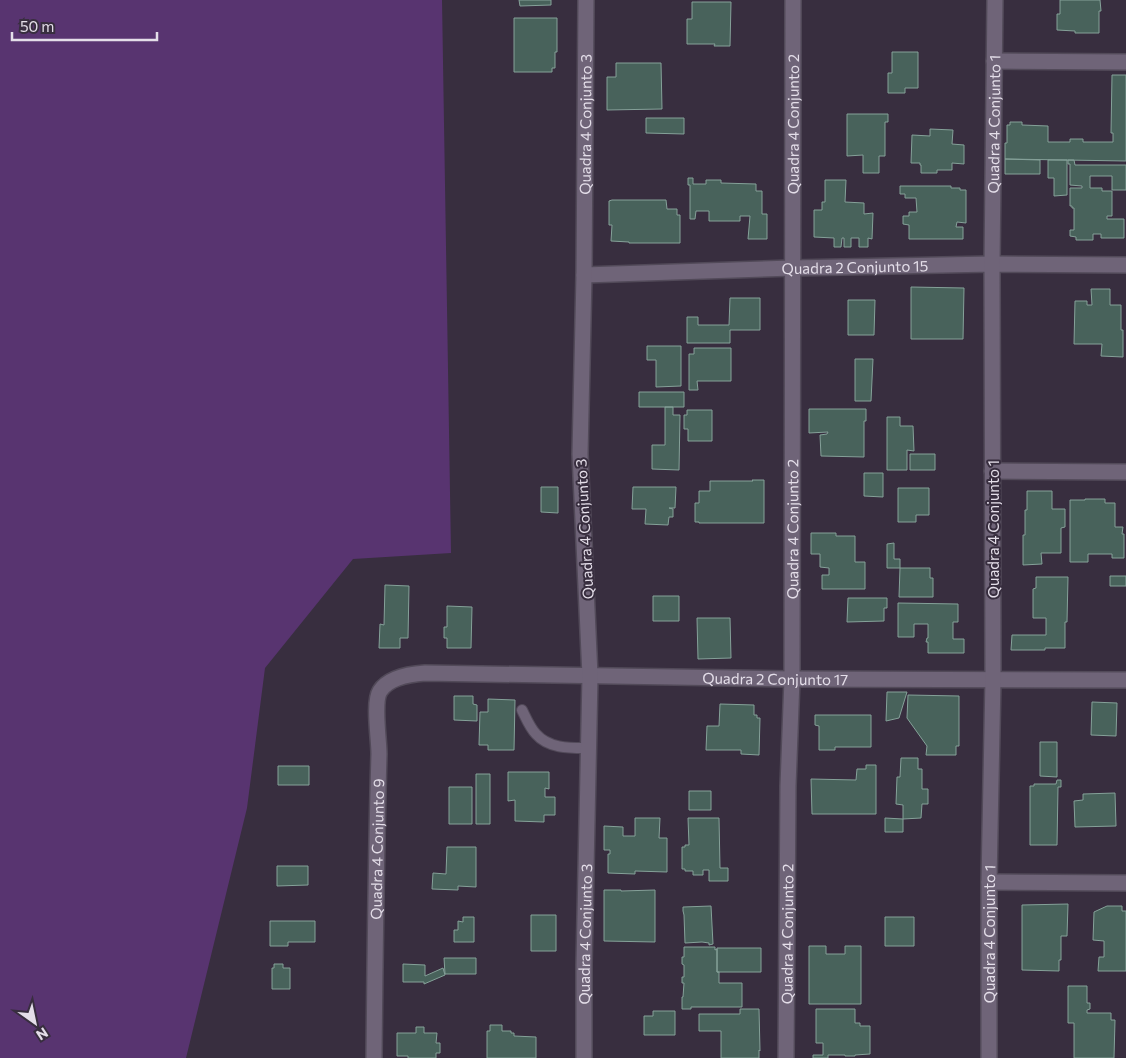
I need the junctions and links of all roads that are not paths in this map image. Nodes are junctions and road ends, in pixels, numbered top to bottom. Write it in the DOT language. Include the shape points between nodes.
graph roads {
  1 [pos="586,0"];
  2 [pos="793,0"];
  3 [pos="995,0"];
  4 [pos="994,62"];
  5 [pos="1126,62"];
  6 [pos="992,264"];
  7 [pos="1126,265"];
  8 [pos="792,268"];
  9 [pos="584,275"];
  10 [pos="992,471"];
  11 [pos="1126,472"];
  12 [pos="424,673"];
  13 [pos="590,676"];
  14 [pos="792,679"];
  15 [pos="993,679"];
  16 [pos="1126,680"];
  17 [pos="522,710"];
  18 [pos="588,748"];
  19 [pos="988,882"];
  20 [pos="1126,883"];
  21 [pos="374,1058"];
  22 [pos="584,1058"];
  23 [pos="786,1058"];
  24 [pos="989,1058"];
  1 -- 9 [label="street, Quadra 4 Conjunto 3"];
  2 -- 8 [label="street, Quadra 4 Conjunto 2"];
  3 -- 4 [label="street, Quadra 4 Conjunto 1"];
  4 -- 5 [label="street"];
  4 -- 6 [label="street, Quadra 4 Conjunto 1"];
  6 -- 7 [label="street, Quadra 2 Conjunto 15"];
  6 -- 8 [label="street, Quadra 2 Conjunto 15"];
  6 -- 10 [label="street, Quadra 4 Conjunto 1"];
  8 -- 9 [label="street, Quadra 2 Conjunto 15"];
  8 -- 14 [label="street, Quadra 4 Conjunto 2"];
  9 -- 13 [label="street, Quadra 4 Conjunto 3" via="580,454"];
  10 -- 11 [label="street"];
  10 -- 15 [label="street, Quadra 4 Conjunto 1"];
  12 -- 13 [label="street, Quadra 2 Conjunto 17"];
  12 -- 21 [label="street, Quadra 4 Conjunto 9" via="408,674 385,685 376,700 379,743"];
  13 -- 14 [label="street, Quadra 2 Conjunto 17"];
  13 -- 18 [label="street, Quadra 4 Conjunto 3"];
  14 -- 15 [label="street, Quadra 2 Conjunto 17"];
  14 -- 23 [label="street, Quadra 4 Conjunto 2"];
  15 -- 16 [label="street, Quadra 2 Conjunto 17"];
  15 -- 19 [label="street, Quadra 4 Conjunto 1"];
  17 -- 18 [label="lane" via="536,734 549,744"];
  18 -- 22 [label="street, Quadra 4 Conjunto 3"];
  19 -- 20 [label="street"];
  19 -- 24 [label="street, Quadra 4 Conjunto 1"];
}
